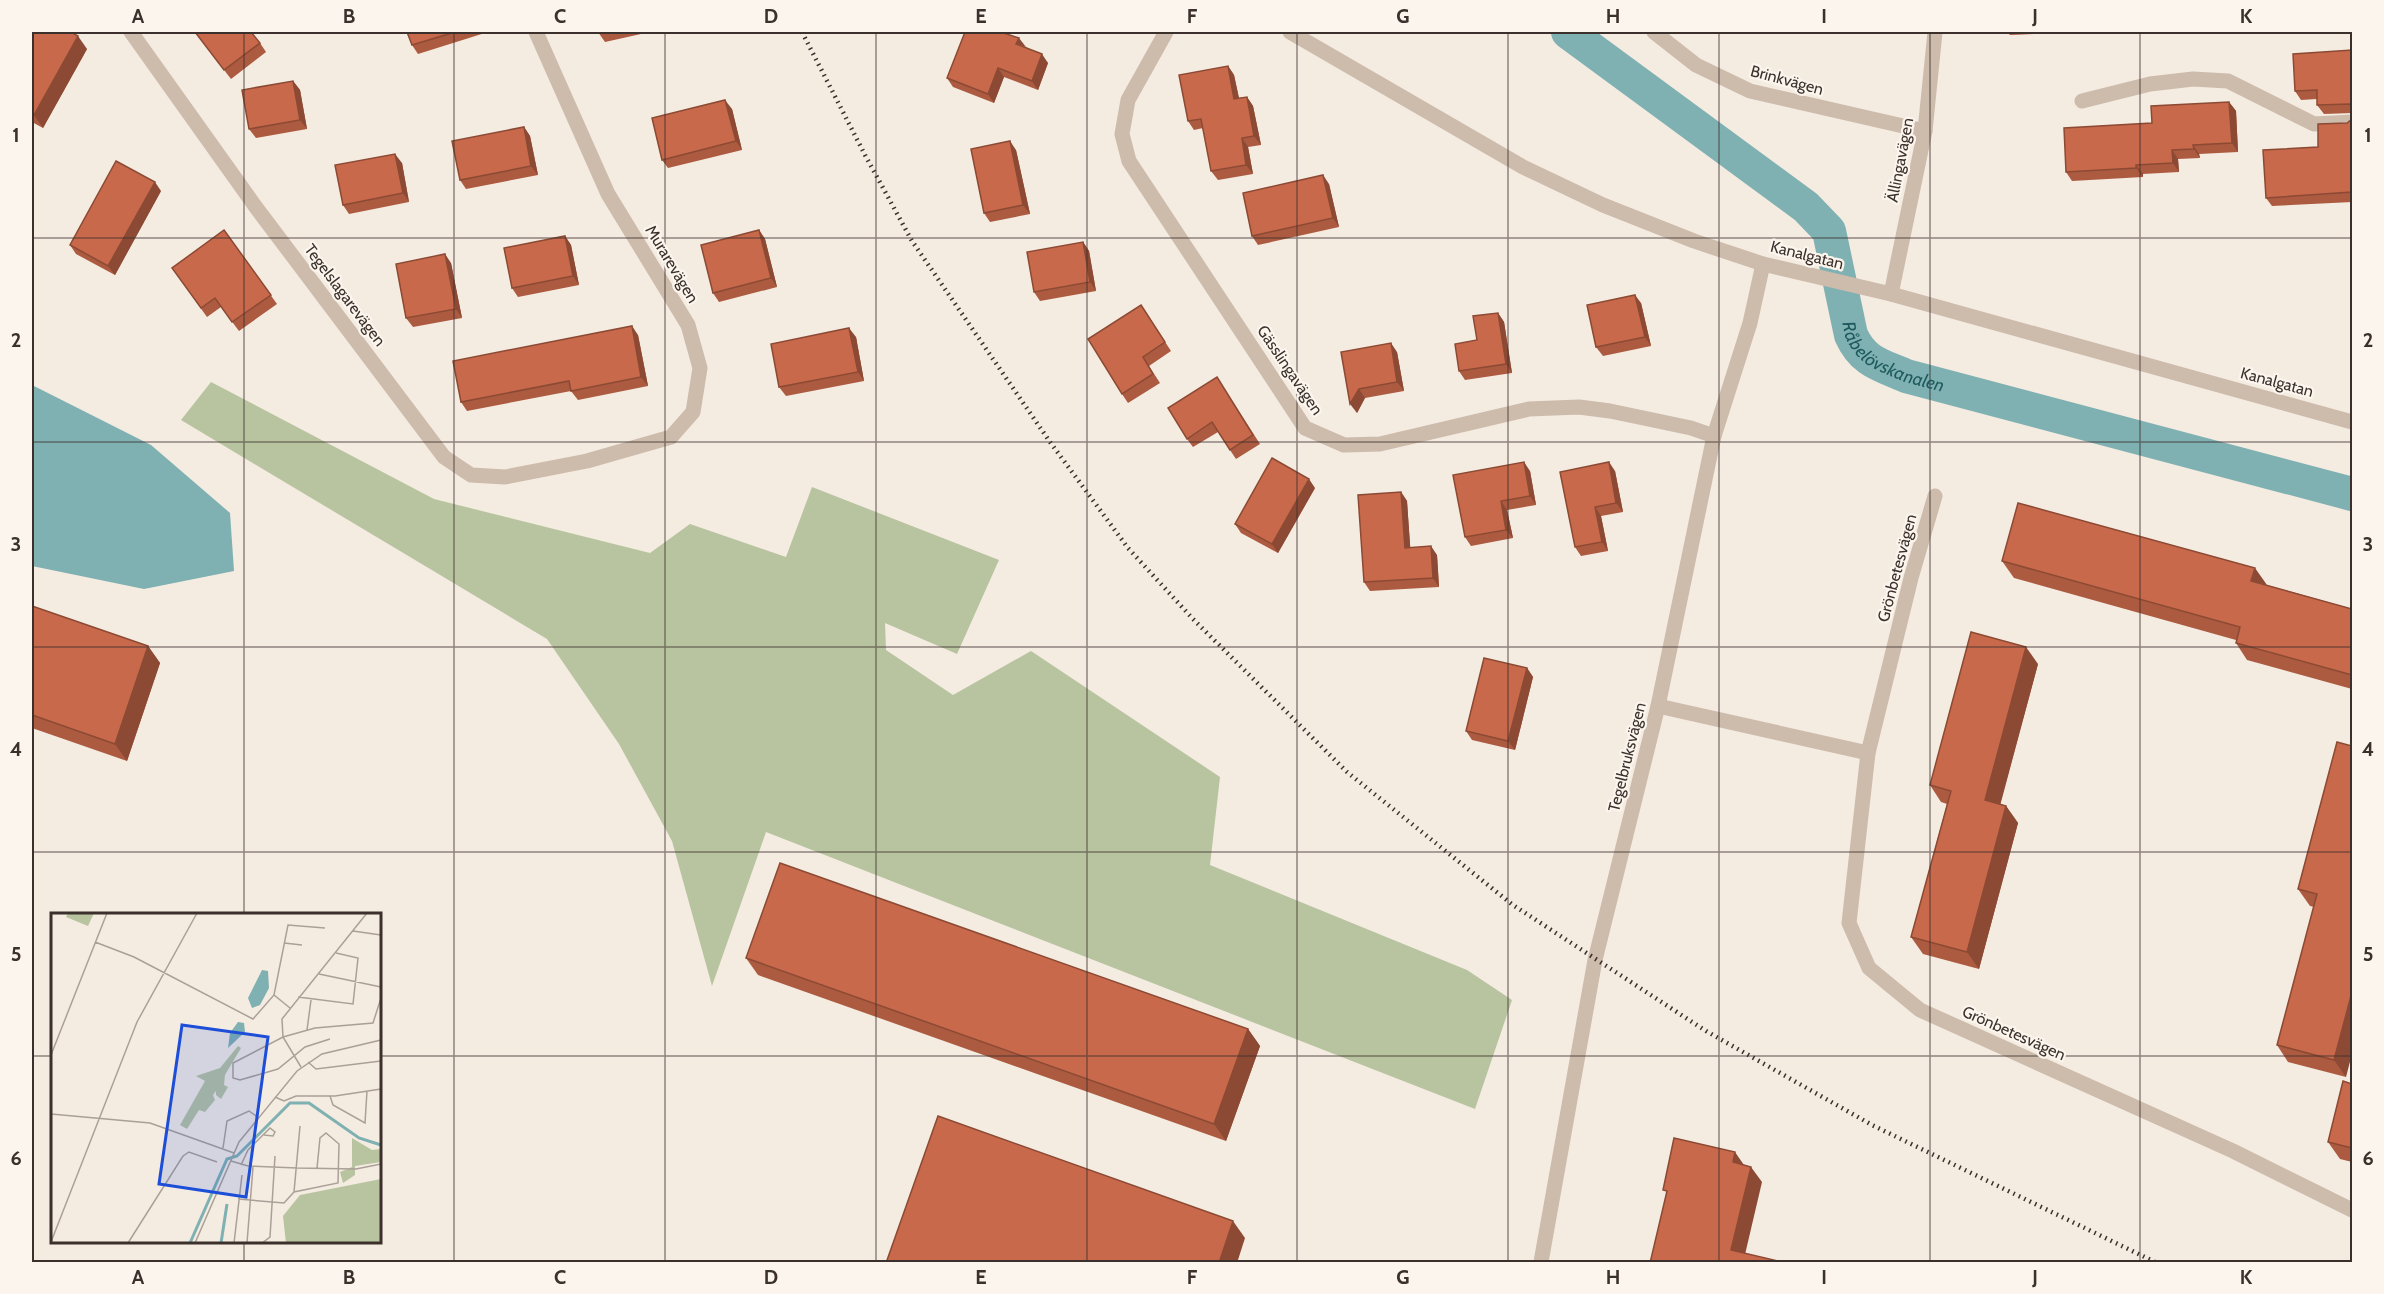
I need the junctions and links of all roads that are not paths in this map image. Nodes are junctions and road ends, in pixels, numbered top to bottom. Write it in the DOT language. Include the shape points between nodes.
graph roads {
  1 [pos="131,32"];
  2 [pos="536,32"];
  3 [pos="1166,32"];
  4 [pos="1290,32"];
  5 [pos="1654,32"];
  6 [pos="1935,32"];
  7 [pos="2082,101"];
  8 [pos="2352,122"];
  9 [pos="1925,131"];
  10 [pos="1763,264"];
  11 [pos="1891,294"];
  12 [pos="2352,422"];
  13 [pos="1714,436"];
  14 [pos="587,461"];
  15 [pos="1935,496"];
  16 [pos="1658,706"];
  17 [pos="1868,753"];
  18 [pos="2352,1210"];
  19 [pos="1541,1263"];
  1 -- 14 [label="street, Tegelslagarevägen" via="255,206 444,457 471,475 505,477"];
  2 -- 14 [label="street, Murarevägen" via="608,194 688,325 700,368 693,412 671,437"];
  3 -- 13 [label="street, Gässlingavägen" via="1128,100 1122,134 1129,161 1305,428 1344,445 1380,444 1529,409 1579,407"];
  4 -- 10 [label="street, Kanalgatan" via="1523,167 1603,205"];
  5 -- 9 [label="street, Brinkvägen" via="1696,65 1750,91"];
  6 -- 9 [label="street, Ällingavägen"];
  7 -- 8 [label="street" via="2150,84 2193,79 2228,81 2314,124"];
  9 -- 11 [label="street, Ällingavägen"];
  10 -- 11 [label="street, Kanalgatan"];
  10 -- 13 [label="street, Tegelbruksvägen" via="1750,323"];
  11 -- 12 [label="street, Kanalgatan"];
  13 -- 16 [label="street, Tegelbruksvägen"];
  15 -- 17 [label="street, Grönbetesvägen"];
  16 -- 17 [label="street"];
  16 -- 19 [label="street, Tegelbruksvägen" via="1595,960"];
  17 -- 18 [label="street, Grönbetesvägen" via="1850,923 1869,968 1920,1010 2233,1151"];
}
